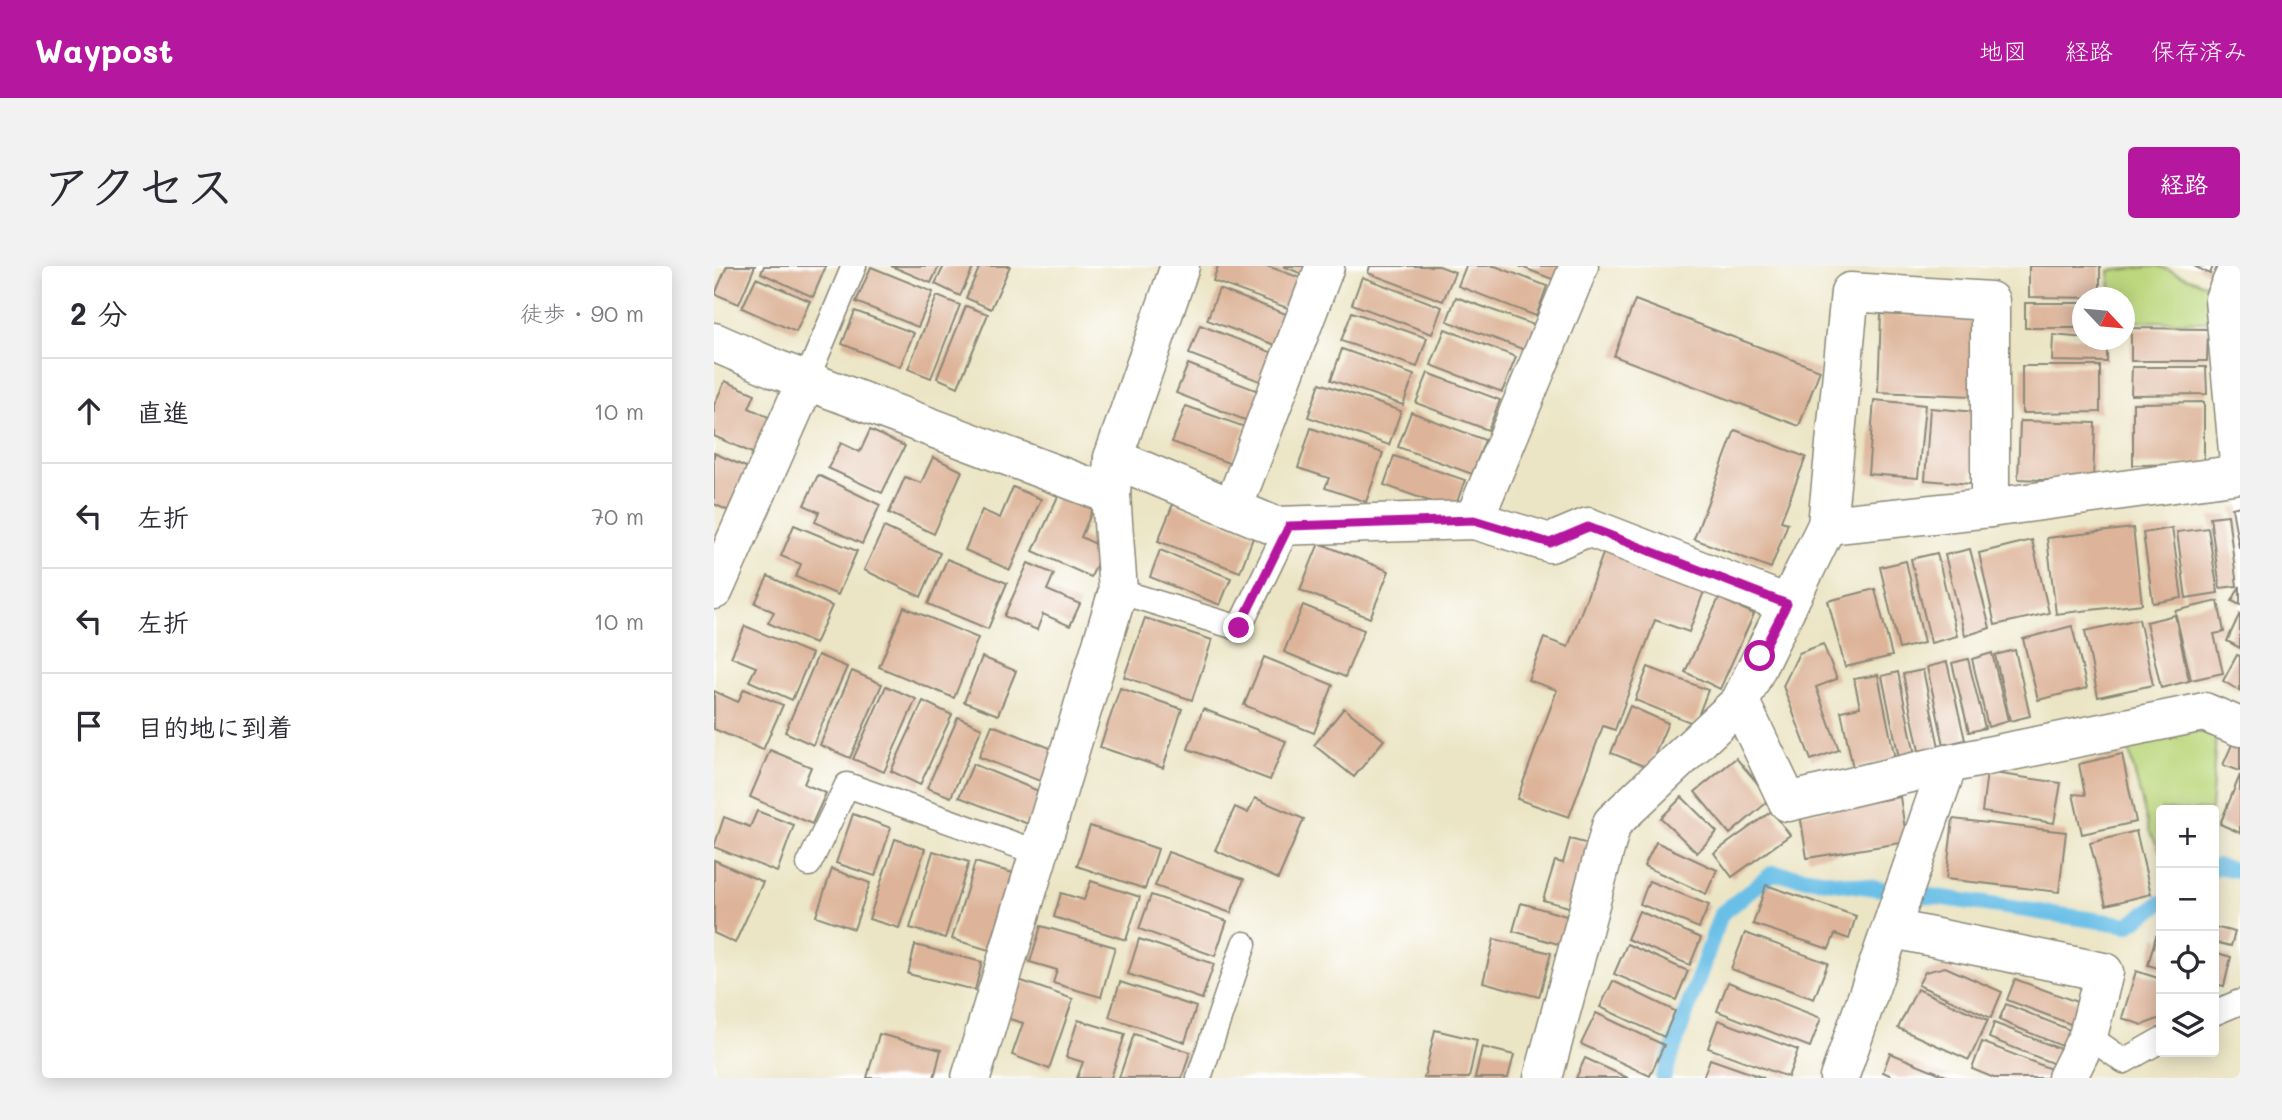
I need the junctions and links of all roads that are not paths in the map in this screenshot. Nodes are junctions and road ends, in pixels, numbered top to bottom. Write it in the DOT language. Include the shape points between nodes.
graph roads {
  1 [pos="854,266"];
  2 [pos="1180,266"];
  3 [pos="1325,266"];
  4 [pos="1579,266"];
  5 [pos="2239,266"];
  6 [pos="714,342"];
  7 [pos="806,381"];
  8 [pos="2240,474"];
  9 [pos="1112,476"];
  10 [pos="1233,508"];
  11 [pos="1990,508"];
  12 [pos="1474,520"];
  13 [pos="1827,525"];
  14 [pos="1289,526"];
  15 [pos="714,590"];
  16 [pos="1118,591"];
  17 [pos="1787,604"];
  18 [pos="1740,702"];
  19 [pos="2240,727"];
  20 [pos="1948,764"];
  21 [pos="1039,853"];
  22 [pos="809,864"];
  23 [pos="1902,902"];
  24 [pos="1244,944"];
  25 [pos="2240,1002"];
  26 [pos="2219,1011"];
  27 [pos="2088,1036"];
  28 [pos="2156,1043"];
  29 [pos="971,1078"];
  30 [pos="1199,1078"];
  31 [pos="1543,1078"];
  32 [pos="1839,1078"];
  33 [pos="2067,1078"];
  1 -- 7 [label="lane"];
  2 -- 9 [label="street"];
  3 -- 10 [label="street"];
  4 -- 12 [label="street"];
  5 -- 8 [label="street" via="2224,299"];
  6 -- 7 [label="street"];
  7 -- 9 [label="street"];
  7 -- 15 [label="street"];
  8 -- 11 [label="street"];
  9 -- 10 [label="street"];
  9 -- 16 [label="street"];
  10 -- 14 [label="street" via="1275,526"];
  11 -- 13 [label="street"];
  11 -- 13 [label="street" via="1990,301 1850,292"];
  12 -- 14 [label="street"];
  12 -- 17 [label="street" via="1550,543 1588,527"];
  13 -- 17 [label="street"];
  14 -- 16 [label="lane" via="1239,628"];
  16 -- 21 [label="street"];
  17 -- 18 [label="street"];
  18 -- 20 [label="street" via="1788,802"];
  18 -- 31 [label="street" via="1612,823"];
  19 -- 20 [label="street" via="2204,712"];
  20 -- 23 [label="street"];
  21 -- 22 [label="lane" via="847,785"];
  21 -- 29 [label="street"];
  23 -- 27 [label="street" via="2104,972"];
  23 -- 32 [label="street"];
  24 -- 30 [label="lane"];
  25 -- 26 [label="lane"];
  27 -- 28 [label="lane" via="2124,1061"];
  27 -- 33 [label="street"];
}
